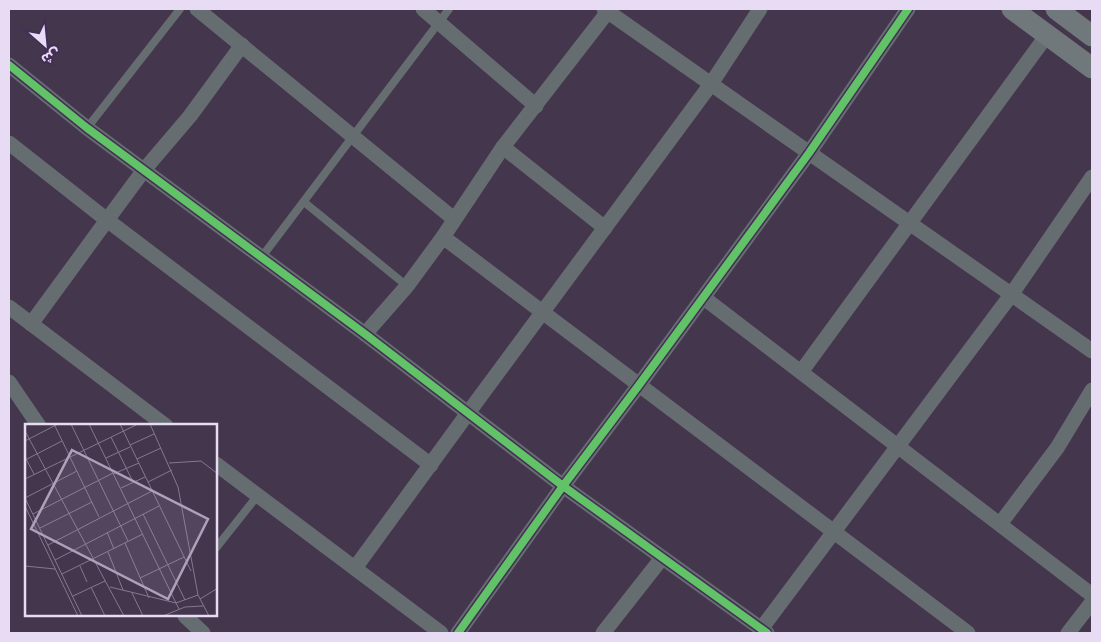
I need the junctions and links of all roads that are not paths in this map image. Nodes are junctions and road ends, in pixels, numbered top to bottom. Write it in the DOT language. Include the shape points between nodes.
graph roads {
  1 [pos="180,9"];
  2 [pos="197,9"];
  3 [pos="423,9"];
  4 [pos="449,9"];
  5 [pos="760,9"];
  6 [pos="908,9"];
  7 [pos="1012,9"];
  8 [pos="1056,9"];
  9 [pos="607,10"];
  10 [pos="440,23"];
  11 [pos="1047,35"];
  12 [pos="1092,36"];
  13 [pos="242,45"];
  14 [pos="9,65"];
  15 [pos="1092,68"];
  16 [pos="711,84"];
  17 [pos="536,106"];
  18 [pos="87,128"];
  19 [pos="353,137"];
  20 [pos="9,143"];
  21 [pos="503,147"];
  22 [pos="809,153"];
  23 [pos="144,170"];
  24 [pos="1092,177"];
  25 [pos="304,202"];
  26 [pos="454,218"];
  27 [pos="107,220"];
  28 [pos="910,224"];
  29 [pos="605,228"];
  30 [pos="443,237"];
  31 [pos="262,258"];
  32 [pos="407,286"];
  33 [pos="1011,295"];
  34 [pos="704,298"];
  35 [pos="9,308"];
  36 [pos="543,313"];
  37 [pos="31,324"];
  38 [pos="365,334"];
  39 [pos="1092,351"];
  40 [pos="801,372"];
  41 [pos="9,382"];
  42 [pos="640,385"];
  43 [pos="1092,390"];
  44 [pos="468,413"];
  45 [pos="38,424"];
  46 [pos="163,424"];
  47 [pos="898,446"];
  48 [pos="218,465"];
  49 [pos="431,465"];
  50 [pos="563,486"];
  51 [pos="258,495"];
  52 [pos="1000,524"];
  53 [pos="834,532"];
  54 [pos="218,545"];
  55 [pos="662,558"];
  56 [pos="355,568"];
  57 [pos="1092,595"];
  58 [pos="1092,602"];
  59 [pos="186,617"];
  60 [pos="757,630"];
  61 [pos="203,633"];
  62 [pos="441,633"];
  63 [pos="458,633"];
  64 [pos="603,633"];
  65 [pos="968,633"];
  66 [pos="1068,633"];
  1 -- 18 [label="lane"];
  2 -- 13 [label="street"];
  3 -- 10 [label="street"];
  4 -- 10 [label="lane"];
  5 -- 16 [label="street"];
  6 -- 22 [label="street"];
  7 -- 11 [label="street"];
  8 -- 12 [label="street"];
  9 -- 16 [label="street"];
  9 -- 17 [label="street"];
  10 -- 17 [label="street"];
  10 -- 19 [label="lane"];
  11 -- 15 [label="street"];
  11 -- 28 [label="street"];
  13 -- 19 [label="street"];
  13 -- 23 [label="street" via="190,116"];
  14 -- 18 [label="street"];
  16 -- 22 [label="street"];
  16 -- 29 [label="street"];
  17 -- 21 [label="street"];
  18 -- 23 [label="street"];
  19 -- 25 [label="lane"];
  19 -- 26 [label="street"];
  20 -- 27 [label="street"];
  21 -- 26 [label="street"];
  21 -- 29 [label="street"];
  22 -- 28 [label="street"];
  22 -- 34 [label="street"];
  23 -- 27 [label="street"];
  23 -- 31 [label="street"];
  24 -- 33 [label="street"];
  25 -- 31 [label="lane"];
  25 -- 32 [label="lane"];
  26 -- 30 [label="street"];
  27 -- 37 [label="street"];
  27 -- 49 [label="street"];
  28 -- 33 [label="street"];
  28 -- 40 [label="street"];
  29 -- 36 [label="street"];
  30 -- 32 [label="street"];
  30 -- 36 [label="street"];
  31 -- 38 [label="street"];
  32 -- 38 [label="street"];
  33 -- 39 [label="street"];
  33 -- 47 [label="street"];
  34 -- 40 [label="street"];
  34 -- 42 [label="street"];
  35 -- 37 [label="street"];
  36 -- 42 [label="street"];
  36 -- 44 [label="street"];
  37 -- 46 [label="street"];
  38 -- 44 [label="street"];
  40 -- 47 [label="street"];
  41 -- 45 [label="street"];
  42 -- 50 [label="street"];
  42 -- 53 [label="street"];
  43 -- 52 [label="street" via="1057,448"];
  44 -- 49 [label="street"];
  44 -- 50 [label="street"];
  47 -- 52 [label="street"];
  47 -- 53 [label="street"];
  48 -- 51 [label="street"];
  49 -- 56 [label="street"];
  50 -- 55 [label="street"];
  50 -- 63 [label="street"];
  51 -- 54 [label="lane"];
  51 -- 56 [label="street"];
  52 -- 57 [label="street"];
  53 -- 60 [label="street"];
  53 -- 65 [label="street"];
  55 -- 60 [label="street"];
  55 -- 64 [label="street"];
  56 -- 62 [label="street"];
  58 -- 66 [label="street"];
  59 -- 61 [label="street"];
}
